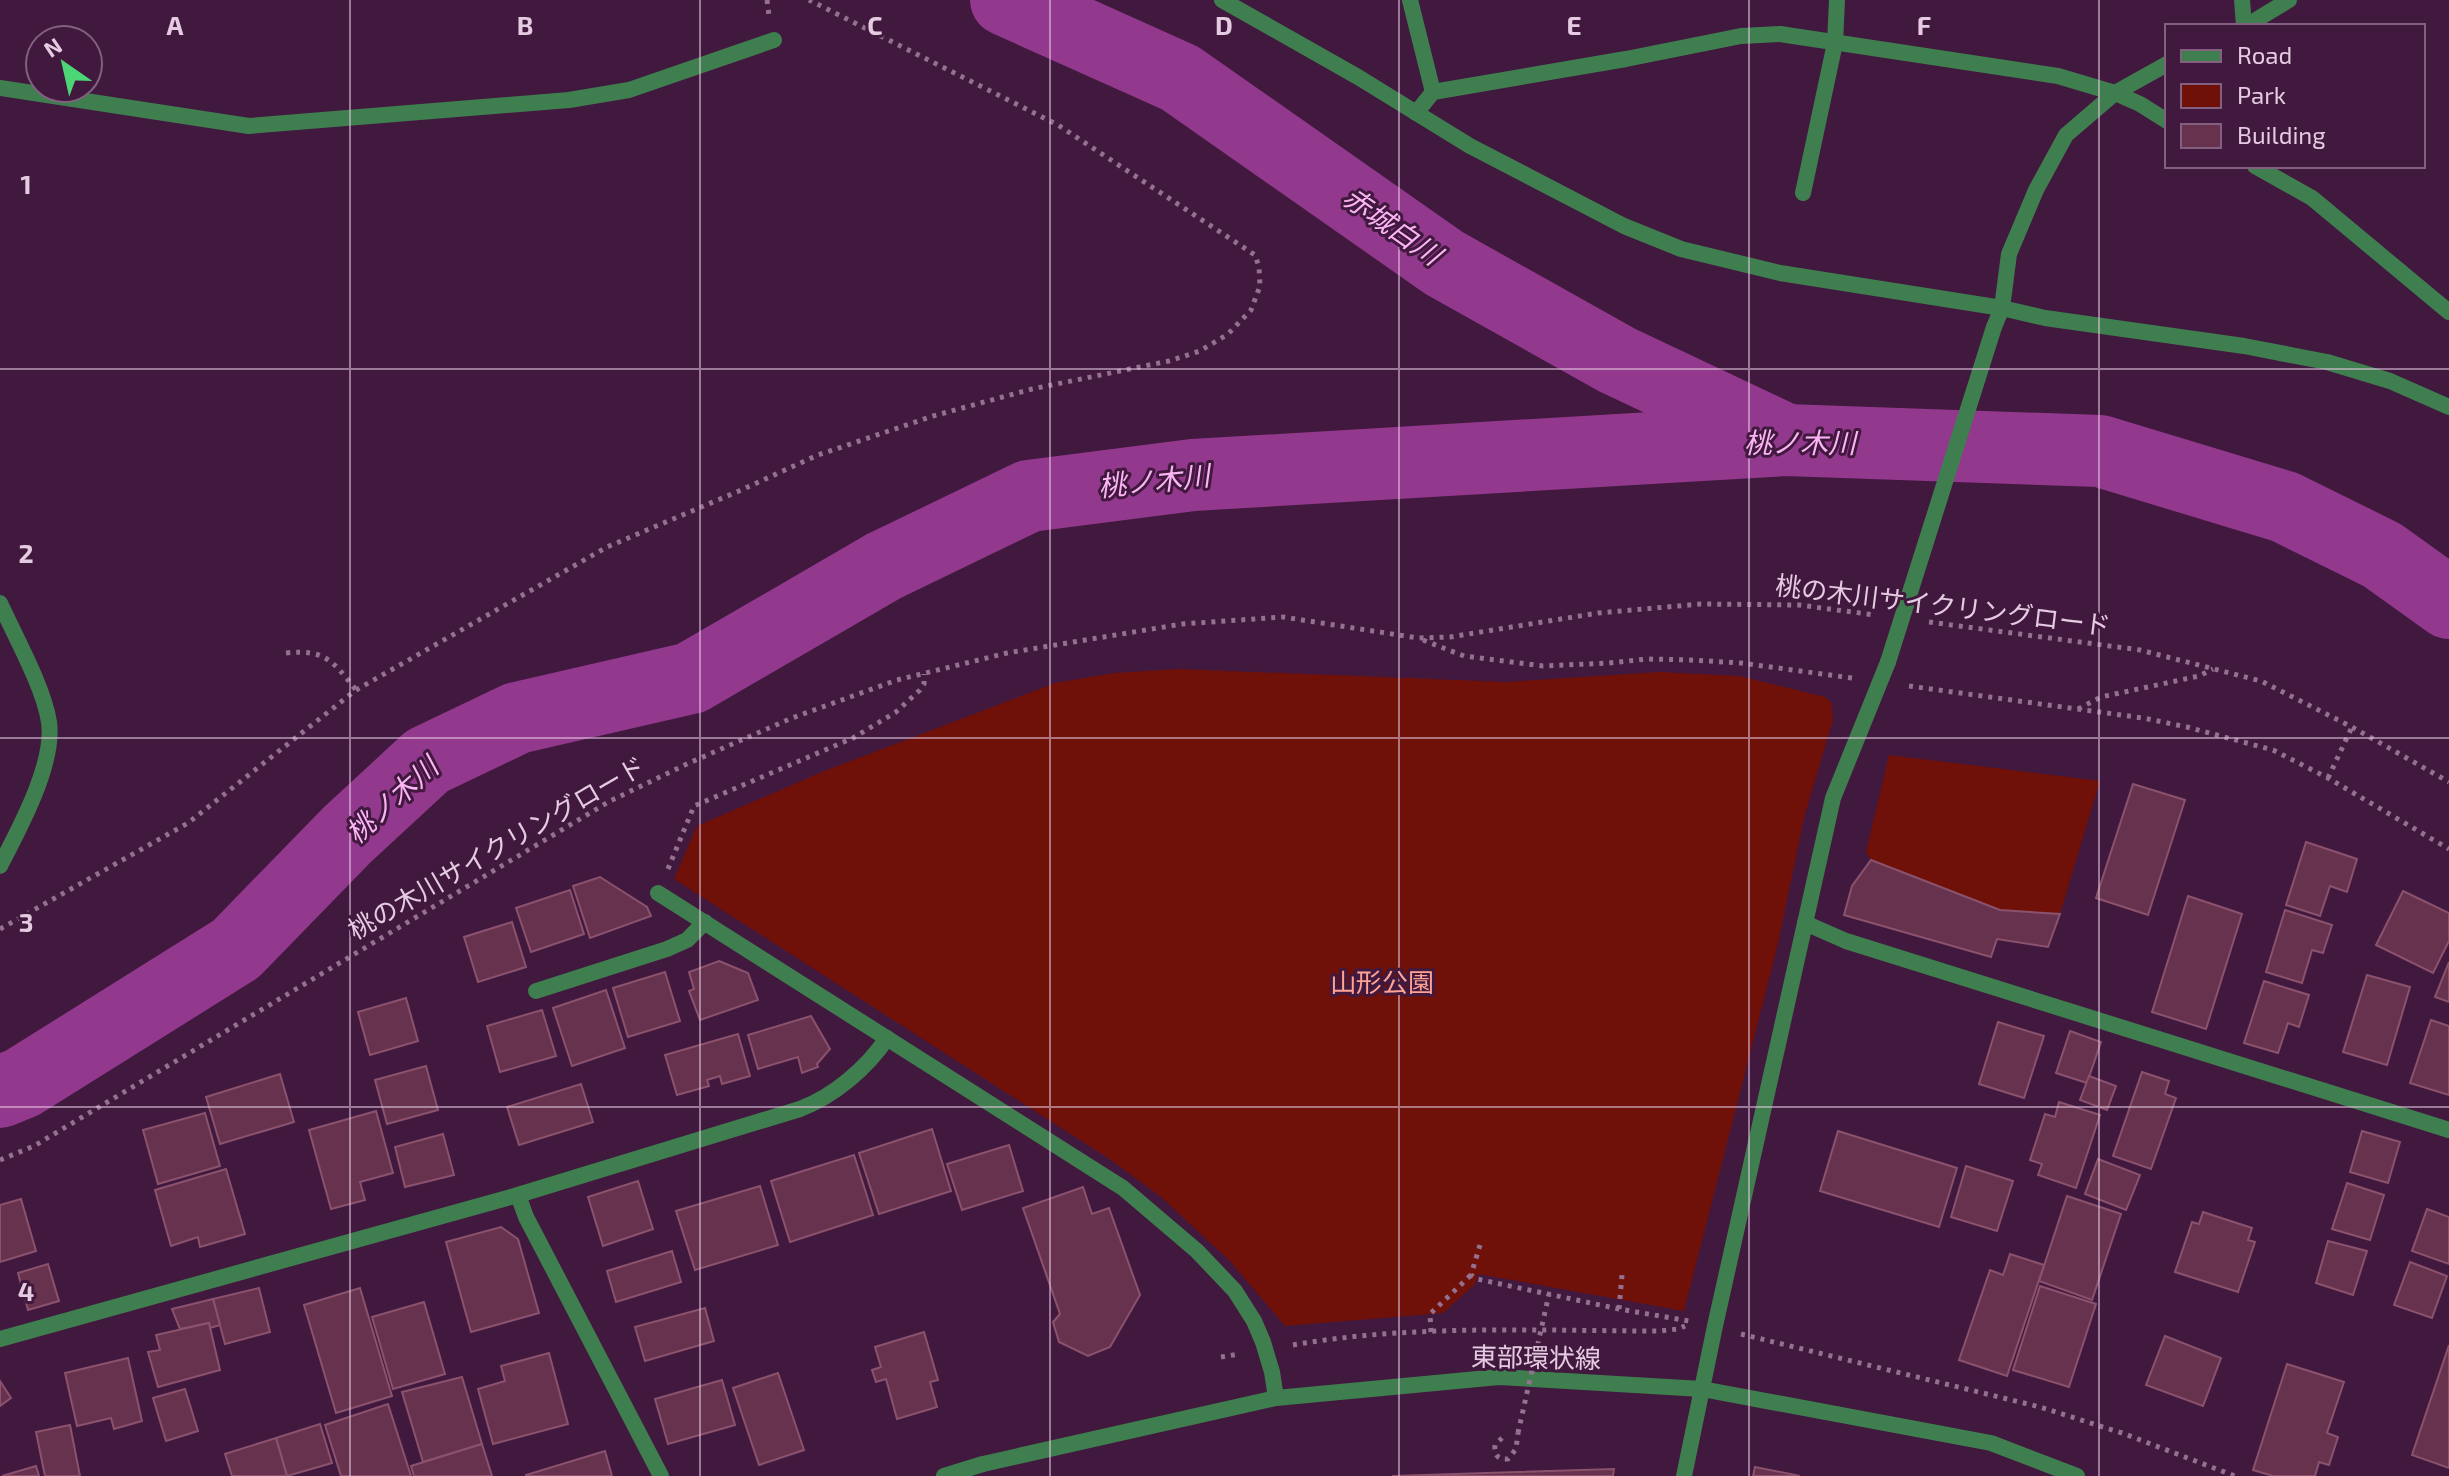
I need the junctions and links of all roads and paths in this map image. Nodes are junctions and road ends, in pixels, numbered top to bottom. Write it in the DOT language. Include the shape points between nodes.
graph roads {
  1 [pos="809,0"];
  2 [pos="1222,0"];
  3 [pos="1410,0"];
  4 [pos="1837,0"];
  5 [pos="2242,0"];
  6 [pos="2289,0"];
  7 [pos="2245,24"];
  8 [pos="2248,24"];
  9 [pos="774,40"];
  10 [pos="1835,43"];
  11 [pos="2165,65"];
  12 [pos="0,88"];
  13 [pos="1433,92"];
  14 [pos="2115,93"];
  15 [pos="1416,113"];
  16 [pos="2165,120"];
  17 [pos="2259,168"];
  18 [pos="1803,193"];
  19 [pos="2002,308"];
  20 [pos="2449,312"];
  21 [pos="2449,407"];
  22 [pos="0,603"];
  23 [pos="1877,615"];
  24 [pos="1923,621"];
  25 [pos="1418,638"];
  26 [pos="286,653"];
  27 [pos="2214,668"];
  28 [pos="924,674"];
  29 [pos="1881,682"];
  30 [pos="356,690"];
  31 [pos="2078,710"];
  32 [pos="2352,727"];
  33 [pos="2328,778"];
  34 [pos="2449,782"];
  35 [pos="2449,849"];
  36 [pos="0,866"];
  37 [pos="658,893"];
  38 [pos="705,922"];
  39 [pos="1805,923"];
  40 [pos="0,929"];
  41 [pos="536,991"];
  42 [pos="887,1038"];
  43 [pos="2449,1130"];
  44 [pos="0,1160"];
  45 [pos="518,1195"];
  46 [pos="1480,1245"];
  47 [pos="1471,1275"];
  48 [pos="1622,1275"];
  49 [pos="1549,1294"];
  50 [pos="1619,1309"];
  51 [pos="1736,1330"];
  52 [pos="1431,1332"];
  53 [pos="0,1339"];
  54 [pos="1265,1350"];
  55 [pos="1221,1357"];
  56 [pos="1702,1389"];
  57 [pos="1276,1398"];
  58 [pos="1502,1438"];
  59 [pos="661,1476"];
  60 [pos="944,1476"];
  61 [pos="1684,1476"];
  62 [pos="2077,1476"];
  63 [pos="2235,1476"];
  1 -- 30 [label="path" via="1058,125 1255,255 1260,286 1251,310 1228,334 1200,351 1032,389 818,455 607,547"];
  2 -- 15 [label="street"];
  3 -- 13 [label="street"];
  4 -- 10 [label="street"];
  5 -- 7 [label="street"];
  6 -- 8 [label="street"];
  9 -- 12 [label="street" via="629,90 569,100 249,126"];
  10 -- 13 [label="street" via="1780,34 1741,36"];
  10 -- 14 [label="street" via="2058,76"];
  10 -- 18 [label="street"];
  11 -- 14 [label="street"];
  13 -- 15 [label="street"];
  14 -- 16 [label="street"];
  14 -- 19 [label="street" via="2066,135 2036,190 2009,254"];
  15 -- 19 [label="street" via="1558,193 1681,249 1780,273"];
  17 -- 20 [label="street" via="2312,198"];
  19 -- 21 [label="street" via="2327,362"];
  19 -- 29 [label="street, bridge"];
  22 -- 36 [label="street" via="44,702 50,743 43,772"];
  23 -- 25 [label="path, 桃の木川サイクリングロード" via="1799,605 1701,604"];
  24 -- 27 [label="path, 桃の木川サイクリングロード" via="2140,650"];
  25 -- 28 [label="path, 桃の木川サイクリングロード" via="1283,617 1182,624 1007,653"];
  25 -- 29 [label="path" via="1464,656 1543,666 1690,660"];
  26 -- 30 [label="path" via="328,657"];
  27 -- 31 [label="path" via="2199,676 2101,697"];
  27 -- 32 [label="path, 桃の木川サイクリングロード" via="2261,681"];
  28 -- 37 [label="path" via="920,690 853,738 694,806"];
  28 -- 44 [label="path, 桃の木川サイクリングロード" via="792,718 610,801 34,1146"];
  29 -- 31 [label="path"];
  29 -- 39 [label="street" via="1833,798"];
  30 -- 40 [label="path" via="188,823"];
  31 -- 33 [label="path" via="2143,718 2273,750"];
  32 -- 33 [label="path"];
  32 -- 34 [label="path, 桃の木川サイクリングロード"];
  33 -- 35 [label="path"];
  37 -- 38 [label="street"];
  38 -- 41 [label="street" via="687,940 667,949"];
  38 -- 42 [label="street"];
  39 -- 43 [label="street" via="1846,941"];
  39 -- 56 [label="street"];
  42 -- 45 [label="street" via="871,1059 817,1102"];
  42 -- 54 [label="street" via="1123,1188 1235,1291"];
  45 -- 53 [label="street"];
  45 -- 59 [label="street"];
  46 -- 47 [label="path"];
  47 -- 49 [label="path"];
  47 -- 52 [label="path" via="1430,1314"];
  48 -- 50 [label="path"];
  49 -- 50 [label="path"];
  49 -- 58 [label="path, bridge" via="1516,1449 1508,1459 1494,1451"];
  50 -- 52 [label="path" via="1693,1322 1659,1331"];
  51 -- 63 [label="path" via="1749,1338 2040,1407"];
  52 -- 54 [label="path" via="1324,1339"];
  54 -- 55 [label="path"];
  54 -- 57 [label="street"];
  56 -- 57 [label="street, 東部環状線" via="1499,1377"];
  56 -- 61 [label="street"];
  56 -- 62 [label="street, 東部環状線" via="1991,1443"];
  57 -- 60 [label="street, 東部環状線"];
}
